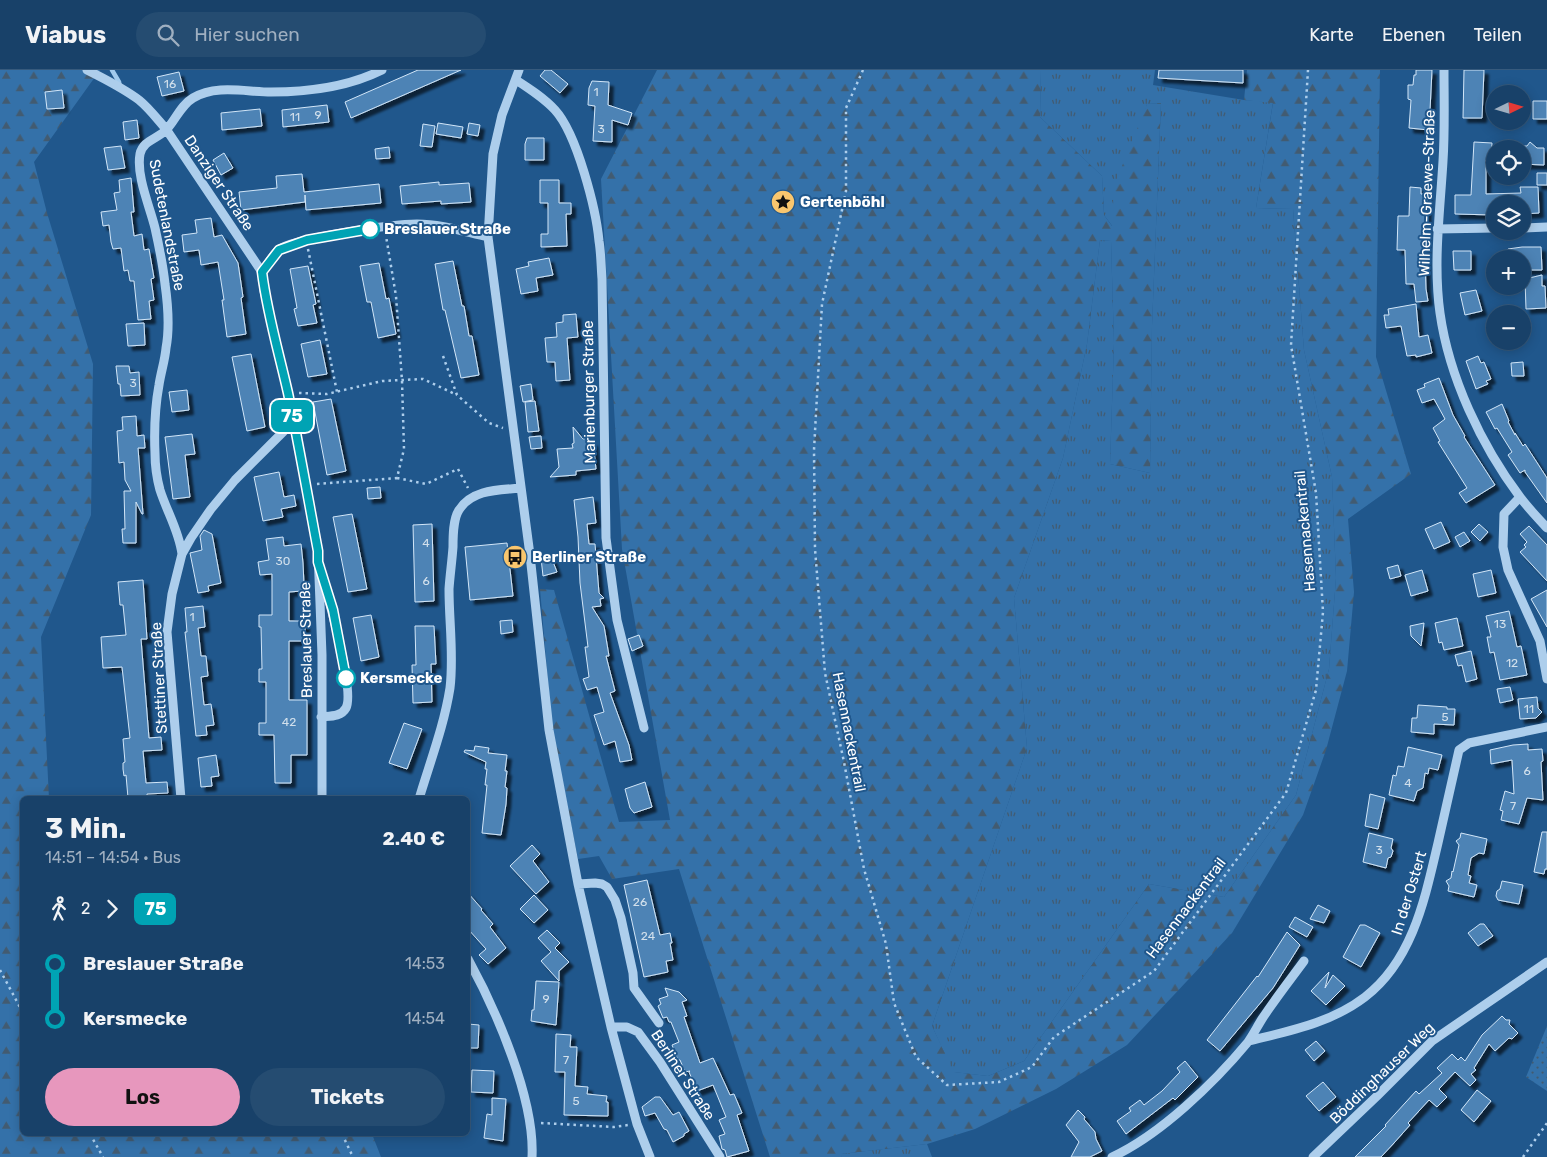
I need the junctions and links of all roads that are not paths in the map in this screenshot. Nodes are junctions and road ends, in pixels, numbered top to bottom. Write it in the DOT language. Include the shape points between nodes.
graph roads {
  1 [pos="87,70"];
  2 [pos="382,70"];
  3 [pos="519,70"];
  4 [pos="1444,70"];
  5 [pos="516,80"];
  6 [pos="166,130"];
  7 [pos="1547,227"];
  8 [pos="1486,228"];
  9 [pos="1531,228"];
  10 [pos="1437,229"];
  11 [pos="488,237"];
  12 [pos="262,272"];
  13 [pos="292,417"];
  14 [pos="521,488"];
  15 [pos="1520,497"];
  16 [pos="1547,528"];
  17 [pos="182,554"];
  18 [pos="318,562"];
  19 [pos="1547,678"];
  20 [pos="321,717"];
  21 [pos="1547,727"];
  22 [pos="644,728"];
  23 [pos="181,796"];
  24 [pos="322,796"];
  25 [pos="419,796"];
  26 [pos="578,884"];
  27 [pos="1304,961"];
  28 [pos="1547,962"];
  29 [pos="470,963"];
  30 [pos="660,1023"];
  31 [pos="611,1027"];
  32 [pos="1248,1041"];
  33 [pos="532,1157"];
  34 [pos="650,1157"];
  35 [pos="720,1157"];
  36 [pos="1112,1157"];
  37 [pos="1313,1157"];
  1 -- 6 [label="street" via="139,100"];
  2 -- 6 [label="street, Danziger Straße" via="338,85 308,90 226,90 202,94 184,106"];
  3 -- 5 [label="street"];
  4 -- 10 [label="street, Wilhelm-Graewe-Straße" via="1443,160"];
  5 -- 11 [label="street" via="502,115 493,154"];
  5 -- 22 [label="street, Marienburger Straße" via="537,93 557,112 570,133 581,163 599,239 606,538 617,620"];
  6 -- 12 [label="street, Danziger Straße"];
  6 -- 17 [label="street, Sudetenlandstraße" via="145,144 140,156 141,176 165,283 168,315 167,347 154,418 155,456 160,490 180,539"];
  7 -- 9 [label="street"];
  8 -- 10 [label="street"];
  10 -- 15 [label="street, Wilhelm-Graewe-Straße" via="1439,306 1452,368 1478,428"];
  11 -- 12 [label="street" via="418,224 384,226 307,240 279,250"];
  11 -- 14 [label="street"];
  12 -- 13 [label="street, Breslauer Straße"];
  13 -- 17 [label="street, Stettiner Straße" via="283,432 234,480"];
  13 -- 18 [label="street, Breslauer Straße"];
  14 -- 25 [label="street" via="473,496 458,511 449,589 450,689 443,723"];
  14 -- 26 [label="street" via="549,730"];
  15 -- 16 [label="street, Wilhelm-Graewe-Straße"];
  15 -- 19 [label="street" via="1504,514 1503,547 1508,570 1540,640"];
  17 -- 23 [label="street, Stettiner Straße" via="167,632"];
  18 -- 20 [label="street, Breslauer Straße"];
  18 -- 20 [label="street, Breslauer Straße" via="333,610 348,702 340,714"];
  20 -- 24 [label="street, Breslauer Straße"];
  21 -- 32 [label="street, In der Ostert" via="1469,743 1459,750 1417,922 1399,961 1384,980 1365,997 1329,1017 1302,1028"];
  26 -- 30 [label="street, Berliner Straße" via="602,884 615,900 634,988"];
  26 -- 31 [label="street"];
  27 -- 32 [label="street"];
  28 -- 37 [label="street, Böddinghauser Weg" via="1432,1041"];
  29 -- 33 [label="street" via="504,1036 525,1102"];
  31 -- 34 [label="street" via="637,1124"];
  31 -- 35 [label="street, Berliner Straße" via="627,1027 638,1032"];
  32 -- 36 [label="street" via="1183,1110 1126,1151"];
}
